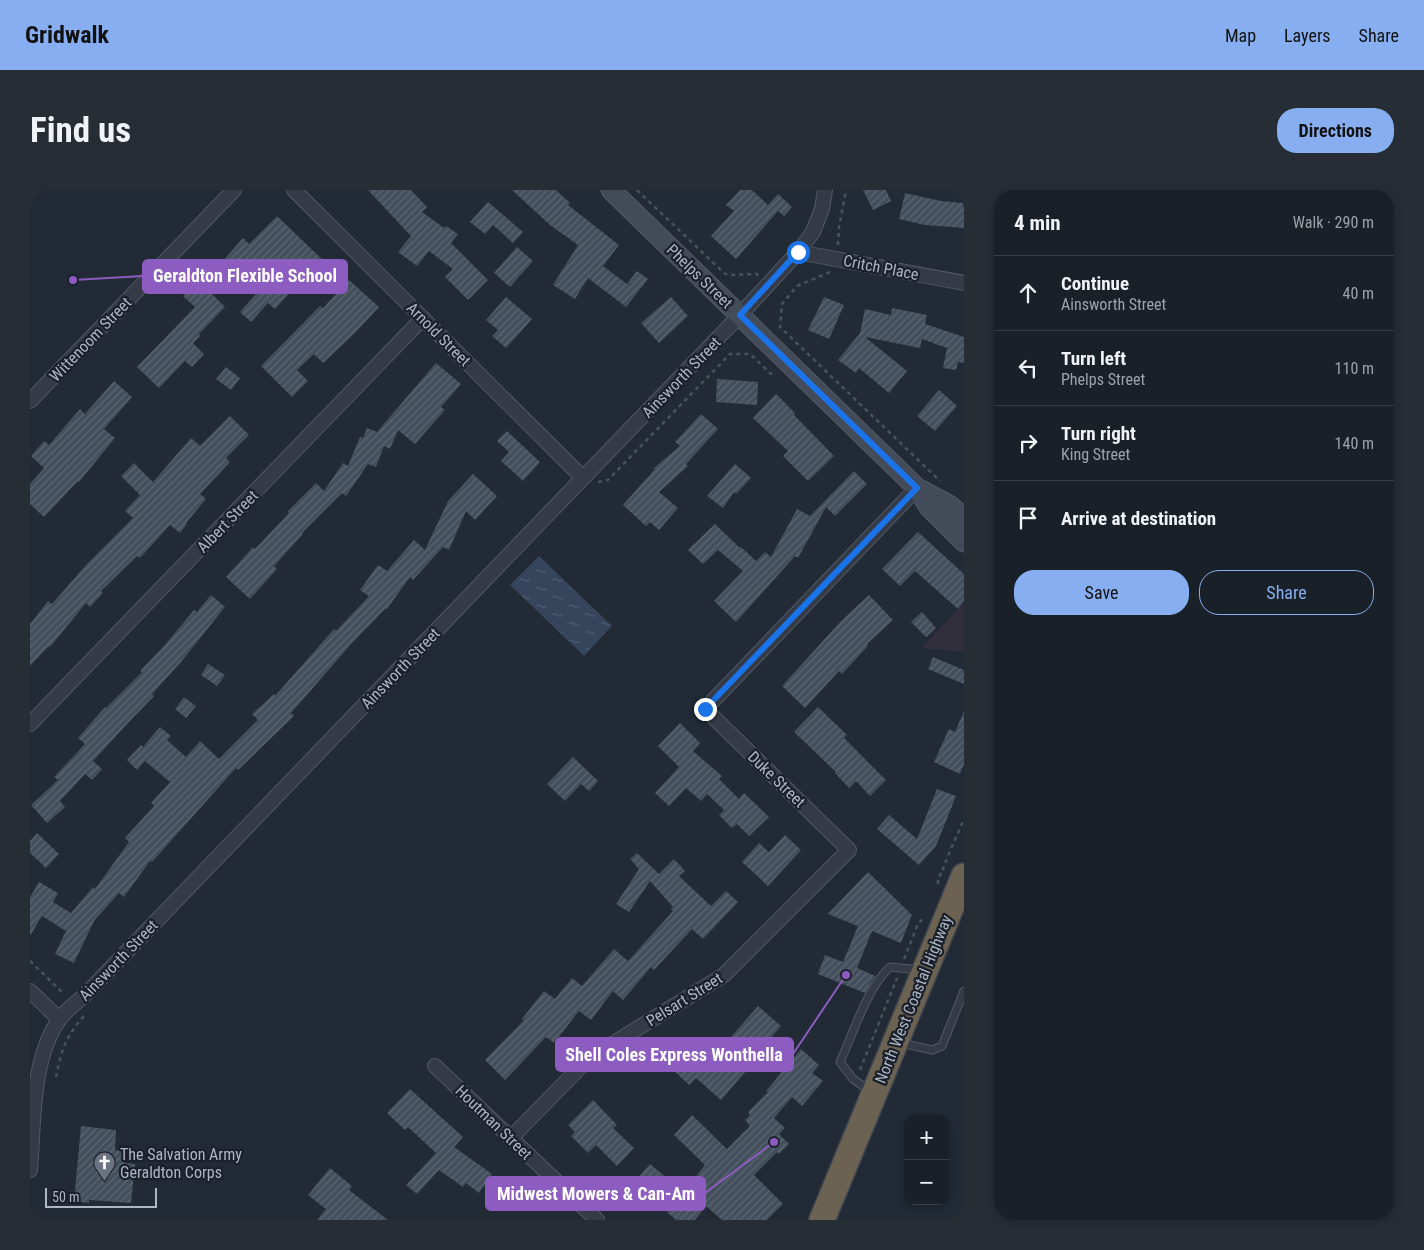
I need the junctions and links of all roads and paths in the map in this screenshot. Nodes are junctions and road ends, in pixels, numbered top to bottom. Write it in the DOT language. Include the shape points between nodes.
graph roads {
  1 [pos="234,190"];
  2 [pos="294,190"];
  3 [pos="611,190"];
  4 [pos="637,190"];
  5 [pos="825,190"];
  6 [pos="846,190"];
  7 [pos="839,242"];
  8 [pos="798,252"];
  9 [pos="832,269"];
  10 [pos="758,276"];
  11 [pos="964,283"];
  12 [pos="782,296"];
  13 [pos="786,299"];
  14 [pos="740,315"];
  15 [pos="423,318"];
  16 [pos="30,401"];
  17 [pos="584,478"];
  18 [pos="942,483"];
  19 [pos="917,488"];
  20 [pos="964,517"];
  21 [pos="964,542"];
  22 [pos="30,724"];
  23 [pos="964,819"];
  24 [pos="849,850"];
  25 [pos="951,872"];
  26 [pos="938,887"];
  27 [pos="927,914"];
  28 [pos="907,953"];
  29 [pos="30,961"];
  30 [pos="925,970"];
  31 [pos="898,976"];
  32 [pos="30,991"];
  33 [pos="964,991"];
  34 [pos="64,994"];
  35 [pos="86,1015"];
  36 [pos="59,1019"];
  37 [pos="896,1041"];
  38 [pos="863,1063"];
  39 [pos="435,1066"];
  40 [pos="56,1077"];
  41 [pos="874,1094"];
  42 [pos="511,1138"];
  43 [pos="30,1170"];
  44 [pos="597,1220"];
  45 [pos="822,1220"];
  46 [pos="828,1220"];
  1 -- 16 [label="street, Wittenoom Street"];
  2 -- 15 [label="street, Arnold Street"];
  3 -- 14 [label="main road, Phelps Street"];
  4 -- 10 [label="path" via="724,273"];
  5 -- 8 [label="street, Ainsworth Street" via="813,232"];
  6 -- 7 [label="path"];
  8 -- 11 [label="street, Critch Place"];
  8 -- 14 [label="street, Ainsworth Street"];
  9 -- 13 [label="path" via="797,286"];
  12 -- 13 [label="path"];
  13 -- 18 [label="path" via="782,304 780,328"];
  14 -- 17 [label="street, Ainsworth Street"];
  14 -- 19 [label="main road, Phelps Street"];
  15 -- 17 [label="street, Arnold Street"];
  15 -- 22 [label="street, Albert Street"];
  17 -- 36 [label="street, Ainsworth Street"];
  19 -- 20 [label="main road, Phelps Street"];
  19 -- 21 [label="main road, Phelps Street" via="929,507"];
  19 -- 24 [label="street, Duke Street" via="705,709"];
  23 -- 25 [label="path"];
  24 -- 42 [label="street, Pelsart Street" via="724,975 588,1059"];
  25 -- 26 [label="path" via="938,879"];
  25 -- 30 [label="highway, North West Coastal Highway"];
  27 -- 28 [label="path" via="918,924"];
  29 -- 34 [label="path"];
  30 -- 37 [label="highway, North West Coastal Highway"];
  30 -- 41 [label="lane" via="890,967 882,974 840,1062 853,1080"];
  31 -- 38 [label="path"];
  32 -- 36 [label="street"];
  33 -- 37 [label="lane" via="942,1046 932,1050"];
  35 -- 40 [label="path" via="66,1039"];
  36 -- 43 [label="street, Ainsworth Street" via="44,1047 38,1076"];
  37 -- 41 [label="highway, North West Coastal Highway"];
  39 -- 42 [label="street, Houtman Street"];
  41 -- 45 [label="highway, North West Coastal Highway"];
  41 -- 46 [label="highway, North West Coastal Highway"];
  42 -- 44 [label="street, Houtman Street"];
}
